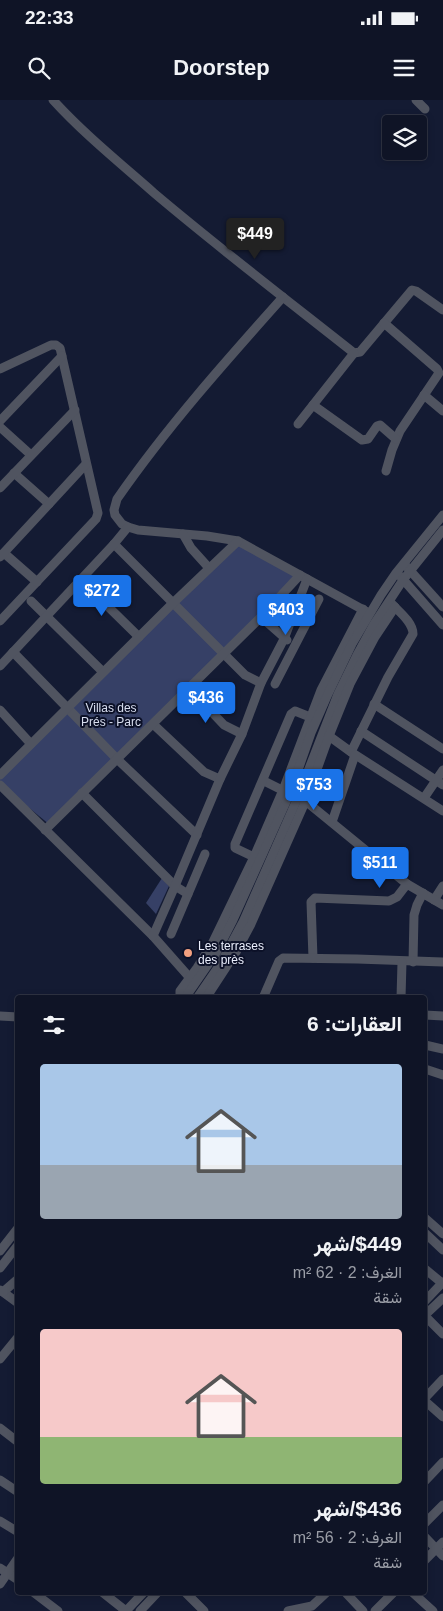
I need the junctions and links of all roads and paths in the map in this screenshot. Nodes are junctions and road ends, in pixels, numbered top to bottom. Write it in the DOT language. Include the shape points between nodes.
graph roads {
  1 [pos="53,100"];
  2 [pos="416,100"];
  3 [pos="425,110"];
  4 [pos="283,297"];
  5 [pos="443,310"];
  6 [pos="384,323"];
  7 [pos="354,353"];
  8 [pos="62,356"];
  9 [pos="0,369"];
  10 [pos="424,395"];
  11 [pos="313,404"];
  12 [pos="75,410"];
  13 [pos="443,410"];
  14 [pos="0,421"];
  15 [pos="298,424"];
  16 [pos="0,428"];
  17 [pos="396,439"];
  18 [pos="31,455"];
  19 [pos="86,464"];
  20 [pos="386,471"];
  21 [pos="14,473"];
  22 [pos="0,488"];
  23 [pos="49,504"];
  24 [pos="443,515"];
  25 [pos="128,528"];
  26 [pos="443,530"];
  27 [pos="183,534"];
  28 [pos="238,541"];
  29 [pos="114,544"];
  30 [pos="2,555"];
  31 [pos="407,566"];
  32 [pos="209,568"];
  33 [pos="396,573"];
  34 [pos="81,580"];
  35 [pos="403,580"];
  36 [pos="301,581"];
  37 [pos="37,582"];
  38 [pos="319,599"];
  39 [pos="31,601"];
  40 [pos="173,602"];
  41 [pos="392,604"];
  42 [pos="443,607"];
  43 [pos="366,611"];
  44 [pos="47,616"];
  45 [pos="261,617"];
  46 [pos="0,621"];
  47 [pos="443,625"];
  48 [pos="139,637"];
  49 [pos="284,639"];
  50 [pos="295,645"];
  51 [pos="13,652"];
  52 [pos="223,654"];
  53 [pos="0,666"];
  54 [pos="103,672"];
  55 [pos="261,683"];
  56 [pos="275,684"];
  57 [pos="189,688"];
  58 [pos="374,704"];
  59 [pos="68,708"];
  60 [pos="0,710"];
  61 [pos="310,717"];
  62 [pos="154,724"];
  63 [pos="361,732"];
  64 [pos="242,734"];
  65 [pos="328,736"];
  66 [pos="31,744"];
  67 [pos="443,749"];
  68 [pos="353,753"];
  69 [pos="117,758"];
  70 [pos="443,770"];
  71 [pos="0,775"];
  72 [pos="220,779"];
  73 [pos="264,781"];
  74 [pos="440,783"];
  75 [pos="0,785"];
  76 [pos="82,793"];
  77 [pos="294,795"];
  78 [pos="424,798"];
  79 [pos="443,811"];
  80 [pos="332,822"];
  81 [pos="45,830"];
  82 [pos="197,835"];
  83 [pos="205,854"];
  84 [pos="254,857"];
  85 [pos="407,884"];
  86 [pos="175,886"];
  87 [pos="443,886"];
  88 [pos="423,893"];
  89 [pos="188,894"];
  90 [pos="434,900"];
  91 [pos="443,905"];
  92 [pos="171,934"];
  93 [pos="153,936"];
  94 [pos="313,958"];
  95 [pos="402,962"];
  96 [pos="413,962"];
  97 [pos="443,962"];
  98 [pos="190,978"];
  99 [pos="180,995"];
  100 [pos="187,995"];
  101 [pos="199,995"];
  102 [pos="208,995"];
  103 [pos="264,995"];
  104 [pos="401,995"];
  105 [pos="427,1015"];
  106 [pos="0,1016"];
  107 [pos="443,1016"];
  108 [pos="15,1018"];
  109 [pos="427,1045"];
  110 [pos="443,1048"];
  111 [pos="427,1070"];
  112 [pos="443,1075"];
  113 [pos="427,1220"];
  114 [pos="15,1232"];
  115 [pos="443,1234"];
  116 [pos="427,1235"];
  117 [pos="15,1249"];
  118 [pos="443,1250"];
  119 [pos="0,1252"];
  120 [pos="0,1268"];
  121 [pos="427,1271"];
  122 [pos="15,1281"];
  123 [pos="443,1283"];
  124 [pos="1,1291"];
  125 [pos="443,1298"];
  126 [pos="427,1299"];
  127 [pos="15,1301"];
  128 [pos="427,1313"];
  129 [pos="427,1317"];
  130 [pos="443,1334"];
  131 [pos="15,1341"];
  132 [pos="0,1359"];
  133 [pos="443,1379"];
  134 [pos="427,1398"];
  135 [pos="427,1402"];
  136 [pos="443,1417"];
  137 [pos="0,1428"];
  138 [pos="15,1440"];
  139 [pos="443,1462"];
  140 [pos="427,1478"];
  141 [pos="0,1480"];
  142 [pos="15,1490"];
  143 [pos="443,1505"];
  144 [pos="0,1521"];
  145 [pos="427,1521"];
  146 [pos="15,1530"];
  147 [pos="427,1539"];
  148 [pos="441,1549"];
  149 [pos="427,1559"];
  150 [pos="15,1561"];
  151 [pos="4,1571"];
  152 [pos="15,1578"];
  153 [pos="0,1584"];
  154 [pos="38,1595"];
  155 [pos="106,1595"];
  156 [pos="141,1595"];
  157 [pos="155,1595"];
  158 [pos="188,1595"];
  159 [pos="324,1595"];
  160 [pos="348,1595"];
  161 [pos="391,1595"];
  162 [pos="415,1595"];
  163 [pos="200,1610"];
  164 [pos="58,1611"];
  165 [pos="126,1611"];
  166 [pos="140,1611"];
  167 [pos="288,1611"];
  168 [pos="363,1611"];
  169 [pos="376,1611"];
  170 [pos="433,1611"];
  1 -- 4 [label="street" via="143,183"];
  2 -- 3 [label="street"];
  4 -- 7 [label="street"];
  4 -- 25 [label="street" via="164,435 117,499 115,515"];
  5 -- 6 [label="street" via="412,290"];
  6 -- 7 [label="street" via="360,352"];
  6 -- 10 [label="street" via="438,370 438,377"];
  7 -- 11 [label="street"];
  8 -- 9 [label="street" via="58,346 51,345"];
  8 -- 12 [label="street"];
  8 -- 14 [label="street"];
  10 -- 13 [label="street"];
  10 -- 17 [label="street"];
  11 -- 15 [label="street"];
  11 -- 17 [label="street" via="362,440 368,439 379,425"];
  12 -- 18 [label="street"];
  12 -- 19 [label="street"];
  16 -- 18 [label="street"];
  17 -- 20 [label="street"];
  18 -- 21 [label="street"];
  19 -- 23 [label="street"];
  19 -- 37 [label="street" via="97,517"];
  21 -- 22 [label="street"];
  21 -- 23 [label="street"];
  23 -- 30 [label="street"];
  24 -- 31 [label="street"];
  25 -- 27 [label="street"];
  25 -- 29 [label="street"];
  26 -- 31 [label="street"];
  27 -- 28 [label="street"];
  27 -- 32 [label="street"];
  28 -- 32 [label="street"];
  28 -- 36 [label="street"];
  29 -- 34 [label="street"];
  29 -- 40 [label="street"];
  30 -- 37 [label="street"];
  31 -- 33 [label="street"];
  31 -- 35 [label="street"];
  31 -- 42 [label="street"];
  32 -- 40 [label="street"];
  33 -- 35 [label="street"];
  33 -- 43 [label="street"];
  34 -- 44 [label="street"];
  34 -- 48 [label="street"];
  35 -- 41 [label="street"];
  35 -- 47 [label="street"];
  36 -- 43 [label="street"];
  36 -- 45 [label="street"];
  36 -- 49 [label="street"];
  37 -- 46 [label="street"];
  38 -- 50 [label="street"];
  39 -- 44 [label="street"];
  40 -- 48 [label="street"];
  40 -- 52 [label="street"];
  41 -- 58 [label="street" via="410,624 413,634"];
  41 -- 65 [label="street" via="358,668"];
  41 -- 77 [label="street" via="365,639"];
  43 -- 61 [label="street" via="341,649"];
  43 -- 77 [label="street" via="312,732"];
  44 -- 51 [label="street"];
  44 -- 54 [label="street"];
  45 -- 49 [label="street"];
  45 -- 52 [label="street"];
  48 -- 54 [label="street"];
  49 -- 50 [label="street"];
  49 -- 55 [label="street"];
  50 -- 56 [label="street"];
  51 -- 53 [label="street"];
  51 -- 59 [label="street"];
  52 -- 55 [label="street" via="245,675"];
  52 -- 57 [label="street"];
  54 -- 59 [label="street"];
  55 -- 64 [label="street"];
  57 -- 62 [label="street"];
  57 -- 64 [label="street" via="224,725"];
  58 -- 63 [label="street"];
  58 -- 67 [label="street"];
  59 -- 66 [label="street"];
  59 -- 69 [label="street"];
  60 -- 66 [label="street"];
  61 -- 73 [label="street" via="295,712 291,714"];
  61 -- 77 [label="street"];
  62 -- 69 [label="street"];
  62 -- 72 [label="street" via="204,772"];
  63 -- 68 [label="street"];
  63 -- 74 [label="street"];
  64 -- 72 [label="street"];
  65 -- 68 [label="street"];
  65 -- 77 [label="street"];
  66 -- 71 [label="street"];
  68 -- 78 [label="street"];
  68 -- 80 [label="street"];
  69 -- 76 [label="street"];
  69 -- 82 [label="street"];
  70 -- 74 [label="street"];
  72 -- 82 [label="street"];
  73 -- 77 [label="street"];
  73 -- 84 [label="street" via="235,846"];
  74 -- 78 [label="street"];
  75 -- 81 [label="street"];
  76 -- 81 [label="street"];
  76 -- 86 [label="street"];
  77 -- 80 [label="street"];
  77 -- 84 [label="street"];
  77 -- 100 [label="street" via="225,937"];
  77 -- 101 [label="street" via="236,936"];
  77 -- 102 [label="street" via="251,924"];
  78 -- 79 [label="street"];
  80 -- 85 [label="street"];
  81 -- 93 [label="street"];
  82 -- 86 [label="street"];
  83 -- 89 [label="street"];
  84 -- 98 [label="street" via="212,944"];
  85 -- 88 [label="street"];
  85 -- 94 [label="street" via="397,897 388,901 312,899"];
  86 -- 89 [label="street"];
  86 -- 93 [label="street"];
  87 -- 90 [label="street"];
  88 -- 90 [label="street"];
  88 -- 96 [label="street" via="414,915"];
  89 -- 92 [label="street"];
  90 -- 91 [label="street"];
  93 -- 98 [label="street"];
  94 -- 95 [label="street"];
  94 -- 103 [label="street" via="280,960"];
  95 -- 96 [label="street"];
  95 -- 104 [label="street"];
  96 -- 97 [label="street"];
  98 -- 99 [label="street"];
  105 -- 107 [label="street"];
  106 -- 108 [label="street"];
  109 -- 110 [label="street"];
  111 -- 112 [label="street"];
  113 -- 115 [label="street"];
  114 -- 119 [label="street"];
  116 -- 118 [label="street"];
  117 -- 120 [label="street"];
  121 -- 123 [label="street"];
  122 -- 124 [label="street"];
  123 -- 126 [label="street"];
  124 -- 127 [label="street"];
  125 -- 128 [label="street"];
  129 -- 130 [label="street"];
  131 -- 132 [label="street"];
  133 -- 134 [label="street"];
  135 -- 136 [label="street"];
  137 -- 138 [label="street"];
  139 -- 140 [label="street"];
  141 -- 142 [label="street"];
  143 -- 145 [label="street"];
  144 -- 146 [label="street"];
  147 -- 148 [label="street"];
  148 -- 149 [label="street"];
  150 -- 151 [label="street"];
  151 -- 152 [label="street"];
  151 -- 153 [label="street"];
  154 -- 164 [label="street"];
  155 -- 165 [label="street"];
  156 -- 165 [label="street"];
  157 -- 166 [label="street"];
  158 -- 163 [label="street"];
  159 -- 167 [label="street" via="312,1606"];
  160 -- 168 [label="street"];
  161 -- 169 [label="street"];
  162 -- 170 [label="street"];
}
